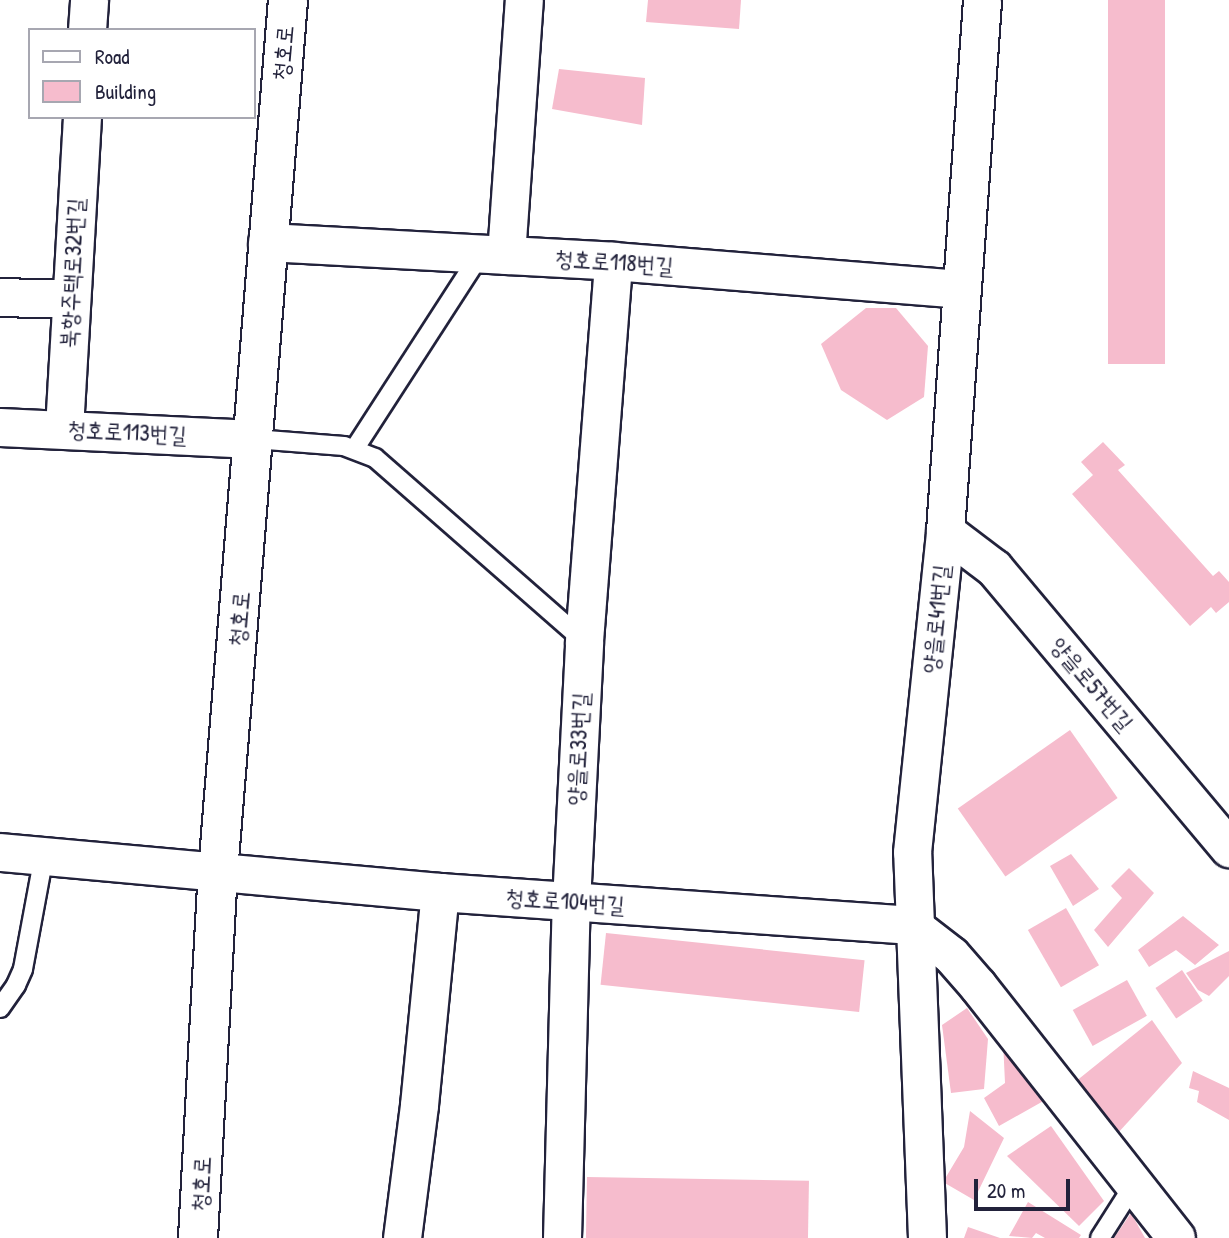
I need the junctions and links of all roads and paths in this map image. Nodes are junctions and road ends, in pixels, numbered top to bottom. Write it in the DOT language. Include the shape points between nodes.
graph roads {
  1 [pos="89,0"];
  2 [pos="288,0"];
  3 [pos="524,0"];
  4 [pos="982,0"];
  5 [pos="87,28"];
  6 [pos="82,119"];
  7 [pos="267,242"];
  8 [pos="493,254"];
  9 [pos="613,261"];
  10 [pos="960,289"];
  11 [pos="0,297"];
  12 [pos="71,299"];
  13 [pos="0,427"];
  14 [pos="64,429"];
  15 [pos="254,439"];
  16 [pos="355,449"];
  17 [pos="945,531"];
  18 [pos="584,641"];
  19 [pos="1229,848"];
  20 [pos="0,852"];
  21 [pos="44,856"];
  22 [pos="218,872"];
  23 [pos="440,892"];
  24 [pos="571,902"];
  25 [pos="912,925"];
  26 [pos="0,1008"];
  27 [pos="1135,1183"];
  28 [pos="198,1238"];
  29 [pos="402,1238"];
  30 [pos="562,1238"];
  31 [pos="927,1238"];
  32 [pos="1100,1238"];
  33 [pos="1176,1238"];
  1 -- 5 [label="street"];
  2 -- 7 [label="street, 청호로"];
  3 -- 8 [label="street"];
  4 -- 10 [label="street, 양을로41번길"];
  6 -- 12 [label="street, 북항주택로32번길"];
  7 -- 8 [label="street, 청호로118번길"];
  7 -- 15 [label="street, 청호로"];
  8 -- 9 [label="street, 청호로118번길"];
  8 -- 16 [label="lane"];
  9 -- 10 [label="street, 청호로118번길"];
  9 -- 18 [label="street, 양을로33번길"];
  10 -- 17 [label="street, 양을로41번길"];
  11 -- 12 [label="street"];
  12 -- 14 [label="street, 북항주택로32번길"];
  13 -- 14 [label="street, 청호로113번길"];
  14 -- 15 [label="street, 청호로113번길"];
  15 -- 16 [label="lane"];
  15 -- 22 [label="street, 청호로"];
  16 -- 18 [label="lane" via="374,458"];
  17 -- 19 [label="street, 양을로57번길" via="995,568"];
  17 -- 25 [label="street, 양을로41번길" via="912,852"];
  18 -- 24 [label="street, 양을로33번길"];
  20 -- 21 [label="street, 청호로104번길"];
  21 -- 22 [label="street, 청호로104번길"];
  21 -- 26 [label="lane" via="23,970"];
  22 -- 23 [label="street, 청호로104번길"];
  22 -- 28 [label="street, 청호로"];
  23 -- 24 [label="street, 청호로104번길"];
  23 -- 29 [label="street"];
  24 -- 25 [label="street, 청호로104번길"];
  24 -- 30 [label="street, 양을로33번길"];
  25 -- 27 [label="street" via="960,965"];
  25 -- 31 [label="street, 양을로41번길"];
  27 -- 32 [label="lane"];
  27 -- 33 [label="street"];
}
